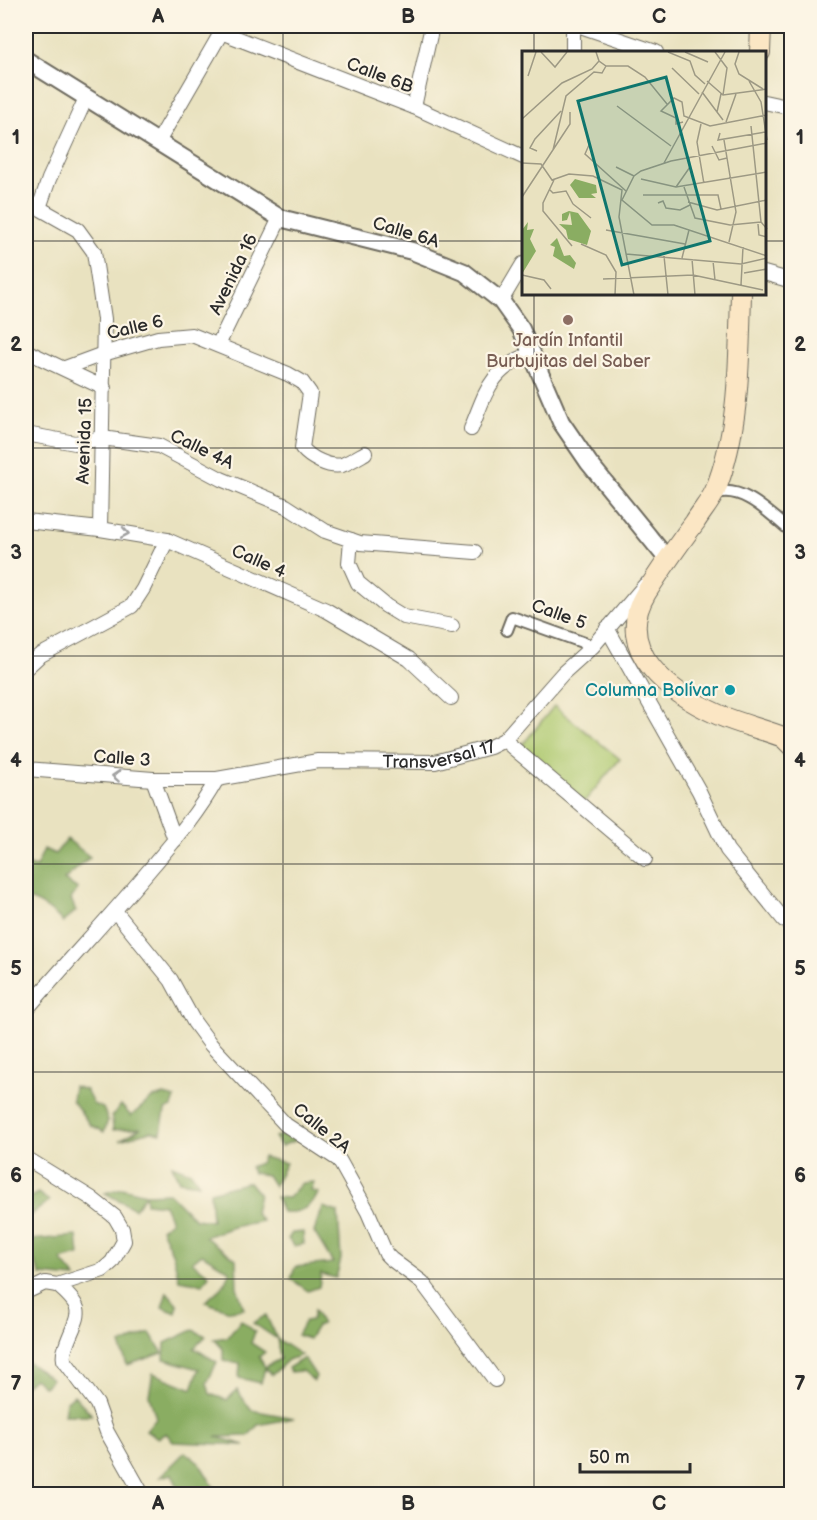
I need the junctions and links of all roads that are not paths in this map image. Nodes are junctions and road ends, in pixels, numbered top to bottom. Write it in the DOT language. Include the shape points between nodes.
graph roads {
  1 [pos="432,26"];
  2 [pos="573,26"];
  3 [pos="580,26"];
  4 [pos="761,26"];
  5 [pos="223,29"];
  6 [pos="573,51"];
  7 [pos="653,51"];
  8 [pos="760,51"];
  9 [pos="26,60"];
  10 [pos="86,98"];
  11 [pos="766,102"];
  12 [pos="414,107"];
  13 [pos="792,108"];
  14 [pos="158,142"];
  15 [pos="522,157"];
  16 [pos="32,206"];
  17 [pos="280,218"];
  18 [pos="522,266"];
  19 [pos="766,273"];
  20 [pos="792,281"];
  21 [pos="741,296"];
  22 [pos="501,301"];
  23 [pos="218,345"];
  24 [pos="26,351"];
  25 [pos="533,353"];
  26 [pos="103,354"];
  27 [pos="66,368"];
  28 [pos="104,388"];
  29 [pos="471,429"];
  30 [pos="26,434"];
  31 [pos="102,438"];
  32 [pos="365,453"];
  33 [pos="714,494"];
  34 [pos="26,521"];
  35 [pos="100,529"];
  36 [pos="792,532"];
  37 [pos="167,540"];
  38 [pos="351,540"];
  39 [pos="475,552"];
  40 [pos="668,560"];
  41 [pos="452,626"];
  42 [pos="607,628"];
  43 [pos="507,630"];
  44 [pos="593,646"];
  45 [pos="26,668"];
  46 [pos="451,698"];
  47 [pos="504,740"];
  48 [pos="792,746"];
  49 [pos="26,769"];
  50 [pos="153,779"];
  51 [pos="217,779"];
  52 [pos="175,840"];
  53 [pos="645,859"];
  54 [pos="115,911"];
  55 [pos="792,924"];
  56 [pos="26,1010"];
  57 [pos="26,1158"];
  58 [pos="57,1285"];
  59 [pos="26,1292"];
  60 [pos="495,1380"];
  61 [pos="142,1494"];
  1 -- 12 [label="street"];
  2 -- 6 [label="street"];
  3 -- 7 [label="street"];
  4 -- 8 [label="main road"];
  5 -- 12 [label="street, Calle 6B"];
  5 -- 14 [label="street"];
  9 -- 10 [label="street, Calle 6A"];
  10 -- 14 [label="street, Calle 6A"];
  10 -- 16 [label="street" via="49,179"];
  11 -- 13 [label="street"];
  12 -- 15 [label="street, Calle 6B"];
  14 -- 17 [label="street, Calle 6A"];
  16 -- 26 [label="street, Calle 6" via="78,230 94,252 104,319"];
  17 -- 22 [label="street, Calle 6A" via="412,251 464,272"];
  17 -- 23 [label="street, Avenida 16"];
  18 -- 22 [label="street"];
  19 -- 20 [label="street"];
  21 -- 33 [label="main road, Transversal 17" via="735,418"];
  22 -- 25 [label="street, Calle 6A"];
  23 -- 26 [label="street, Calle 6" via="192,335 176,336"];
  23 -- 32 [label="street, Calle 6" via="302,382 310,393 302,448 312,458 343,465"];
  24 -- 27 [label="street"];
  25 -- 29 [label="street" via="505,366 489,383"];
  25 -- 40 [label="street, Calle 6A" via="561,422"];
  26 -- 27 [label="street"];
  26 -- 28 [label="street, Avenida 15"];
  27 -- 28 [label="street"];
  28 -- 31 [label="street, Avenida 15"];
  30 -- 31 [label="street, Calle 4A" via="75,443"];
  31 -- 35 [label="street, Avenida 15"];
  31 -- 38 [label="street, Calle 4A" via="159,446 221,479 286,506 325,531"];
  33 -- 36 [label="street" via="724,490 739,494"];
  33 -- 40 [label="main road, Transversal 17"];
  34 -- 35 [label="street, Calle 4"];
  35 -- 37 [label="street, Calle 4, one-way"];
  37 -- 45 [label="street" via="132,606 39,656"];
  37 -- 46 [label="street, Calle 4" via="326,610 409,659"];
  38 -- 39 [label="street, Calle 4A"];
  38 -- 41 [label="street" via="349,563 358,583 404,617"];
  40 -- 42 [label="street, Transversal 17"];
  40 -- 48 [label="main road" via="637,616 635,632 648,665 698,704 736,722 783,737"];
  42 -- 44 [label="street, Transversal 17"];
  42 -- 55 [label="street" via="699,791 727,850 784,920"];
  43 -- 44 [label="street, Calle 5" via="512,617"];
  44 -- 47 [label="street, Transversal 17" via="563,673"];
  47 -- 51 [label="street, Transversal 17" via="435,762 318,761"];
  47 -- 53 [label="street"];
  50 -- 49 [label="street, Calle 3, one-way"];
  50 -- 51 [label="street, Calle 3"];
  50 -- 52 [label="street"];
  51 -- 52 [label="street" via="205,802"];
  52 -- 54 [label="street"];
  54 -- 56 [label="street"];
  54 -- 60 [label="street, Calle 2A" via="171,980 211,1046 286,1125 339,1160 386,1254 422,1282"];
  57 -- 58 [label="street" via="91,1198 122,1229 124,1241 103,1270"];
  58 -- 59 [label="street" via="45,1283"];
  58 -- 61 [label="street" via="70,1296 78,1319 64,1360 97,1404 107,1432"];
}
